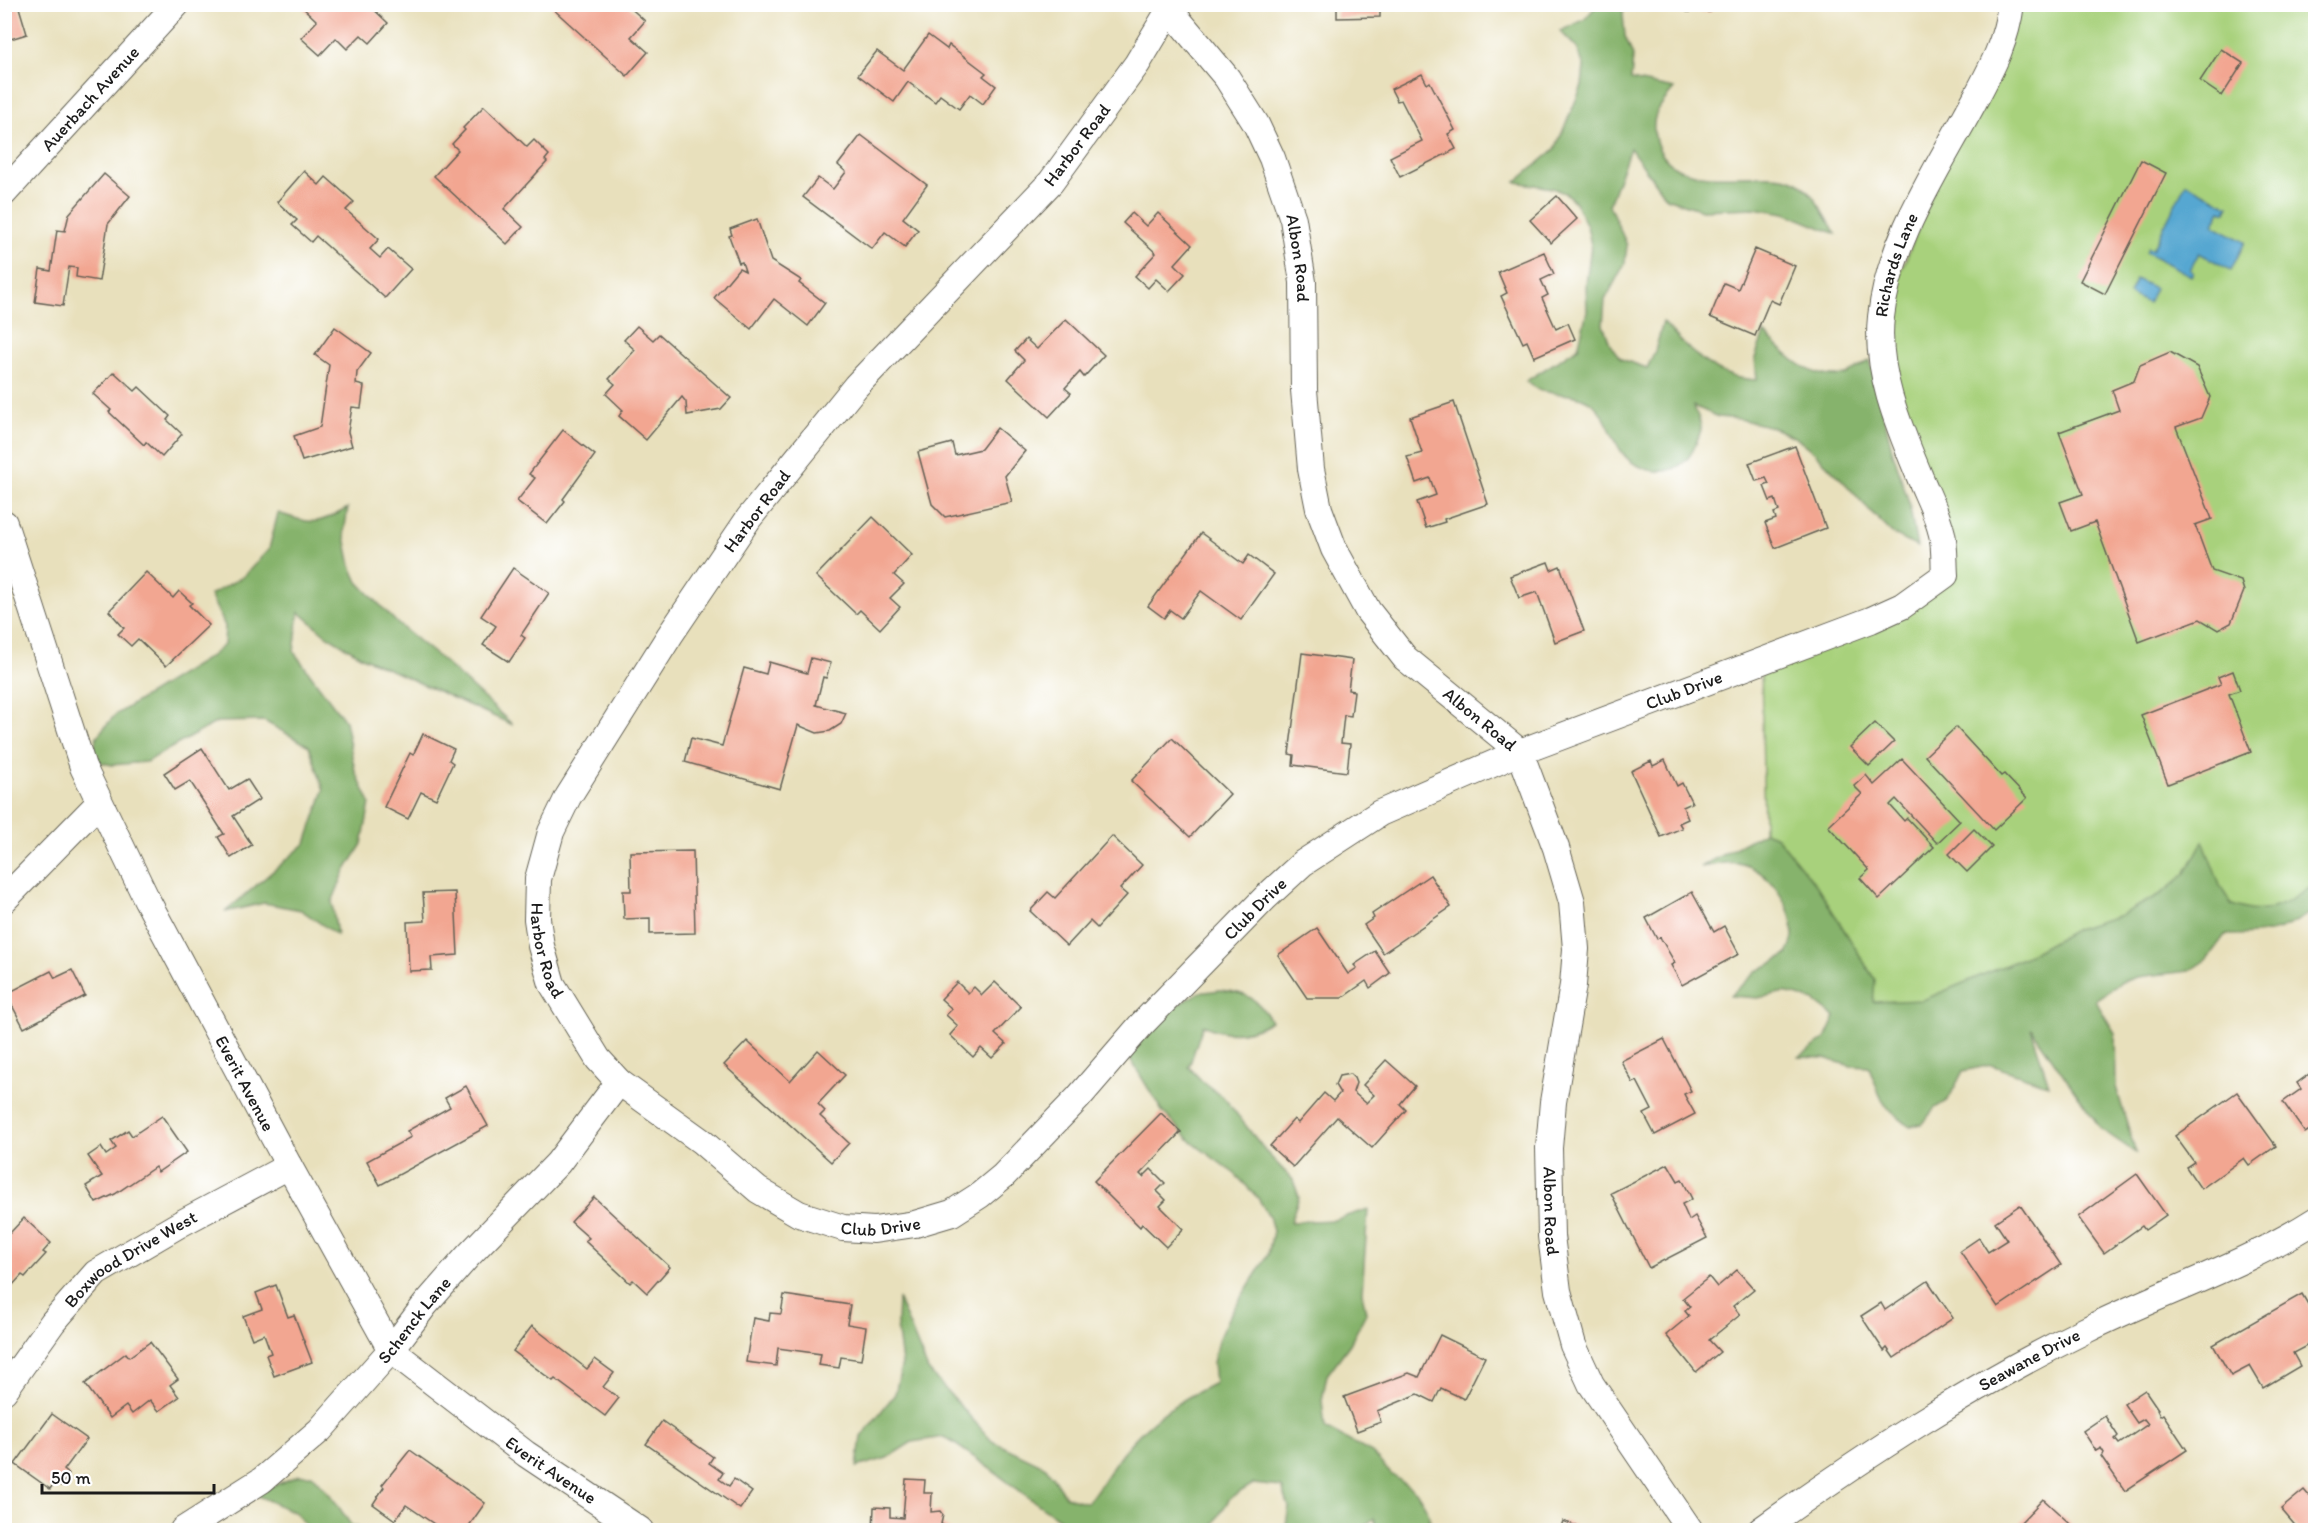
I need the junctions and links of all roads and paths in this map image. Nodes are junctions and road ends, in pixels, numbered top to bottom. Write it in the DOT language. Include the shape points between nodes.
graph roads {
  1 [pos="177,4"];
  2 [pos="2011,4"];
  3 [pos="1172,7"];
  4 [pos="4,193"];
  5 [pos="4,523"];
  6 [pos="1943,538"];
  7 [pos="1521,752"];
  8 [pos="99,803"];
  9 [pos="4,900"];
  10 [pos="619,1082"];
  11 [pos="289,1166"];
  12 [pos="2316,1220"];
  13 [pos="391,1350"];
  14 [pos="4,1391"];
  15 [pos="183,1530"];
  16 [pos="640,1530"];
  17 [pos="1690,1530"];
  18 [pos="1761,1530"];
  1 -- 4 [label="street, Auerbach Avenue"];
  2 -- 6 [label="street, Richards Lane" via="2000,54 1893,260 1881,316 1886,386"];
  3 -- 7 [label="street, Albon Road" via="1227,78 1256,124 1293,219 1303,282 1304,390 1311,470 1334,549 1368,611 1405,658"];
  3 -- 10 [label="street, Harbor Road" via="1137,64 1051,182 856,386 749,518 568,797 551,832 538,879 541,945 552,984 598,1059"];
  5 -- 8 [label="street, Everit Avenue" via="83,767"];
  6 -- 7 [label="street, Club Drive" via="1945,575 1902,606"];
  7 -- 10 [label="street, Club Drive" via="1380,813 1303,863 1141,1025 1003,1176 952,1213 874,1230 843,1228 799,1214 758,1190 701,1141"];
  7 -- 17 [label="street, Albon Road" via="1572,902 1576,949 1548,1148 1551,1236 1558,1291 1573,1346 1591,1384"];
  8 -- 9 [label="street"];
  8 -- 11 [label="street, Everit Avenue"];
  10 -- 13 [label="street, Schenck Lane" via="558,1163 468,1256"];
  11 -- 13 [label="street, Everit Avenue"];
  11 -- 14 [label="street, Boxwood Drive West" via="96,1273 53,1322"];
  12 -- 18 [label="street, Seawane Drive" via="2200,1280 2087,1329 1968,1392 1844,1471"];
  13 -- 15 [label="street, Schenck Lane" via="292,1457"];
  13 -- 16 [label="street, Everit Avenue" via="526,1454"];
}
